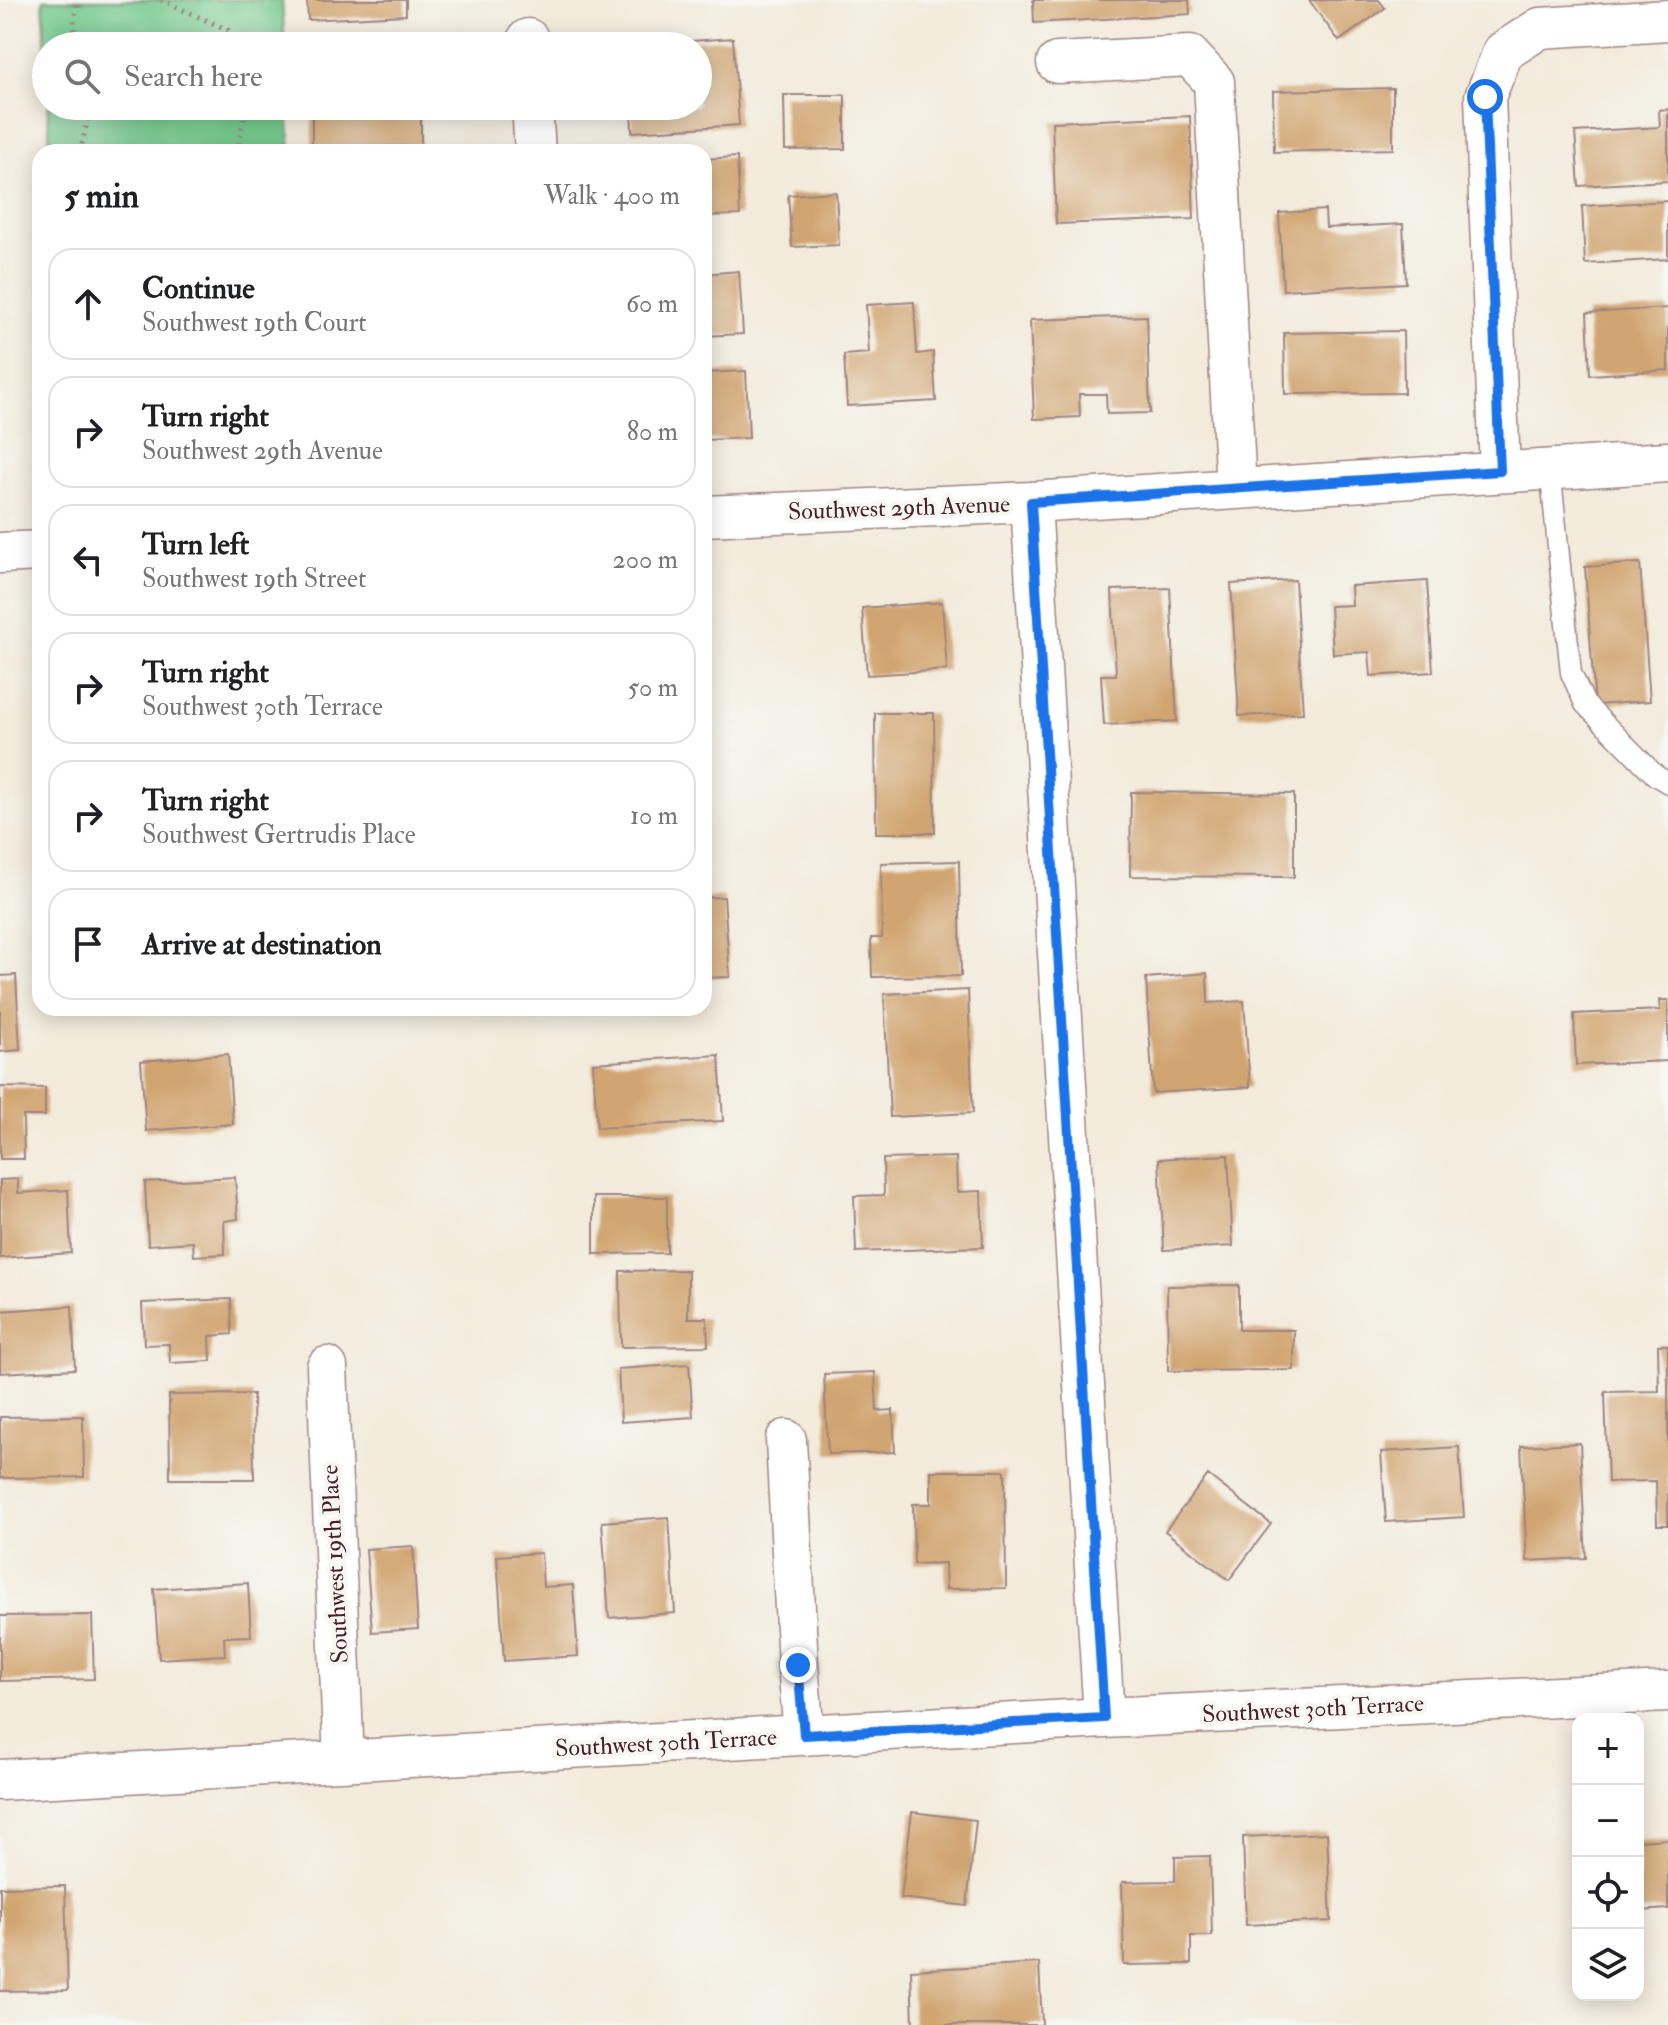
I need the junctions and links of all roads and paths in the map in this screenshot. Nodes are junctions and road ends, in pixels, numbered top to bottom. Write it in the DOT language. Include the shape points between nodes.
graph roads {
  1 [pos="80,0"];
  2 [pos="161,0"];
  3 [pos="1668,20"];
  4 [pos="73,32"];
  5 [pos="229,32"];
  6 [pos="1057,63"];
  7 [pos="88,120"];
  8 [pos="243,120"];
  9 [pos="533,120"];
  10 [pos="82,144"];
  11 [pos="239,144"];
  12 [pos="534,144"];
  13 [pos="1668,462"];
  14 [pos="1550,468"];
  15 [pos="1500,471"];
  16 [pos="1236,489"];
  17 [pos="1031,502"];
  18 [pos="712,516"];
  19 [pos="32,551"];
  20 [pos="0,553"];
  21 [pos="1668,783"];
  22 [pos="327,1367"];
  23 [pos="786,1440"];
  24 [pos="1668,1692"];
  25 [pos="1104,1718"];
  26 [pos="804,1735"];
  27 [pos="344,1761"];
  28 [pos="0,1780"];
  1 -- 4 [label="path"];
  2 -- 5 [label="path"];
  3 -- 15 [label="street" via="1540,28 1503,52 1485,97"];
  6 -- 16 [label="street" via="1190,56 1214,82"];
  7 -- 10 [label="path"];
  8 -- 11 [label="path"];
  9 -- 12 [label="street"];
  13 -- 14 [label="street, Southwest 29th Avenue"];
  14 -- 15 [label="street, Southwest 29th Avenue"];
  14 -- 21 [label="lane" via="1571,673 1585,704"];
  15 -- 16 [label="street, Southwest 29th Avenue"];
  16 -- 17 [label="street, Southwest 29th Avenue"];
  17 -- 18 [label="street, Southwest 29th Avenue"];
  17 -- 25 [label="street"];
  19 -- 20 [label="street"];
  22 -- 27 [label="street, Southwest 19th Place"];
  23 -- 26 [label="street"];
  24 -- 25 [label="street, Southwest 30th Terrace"];
  25 -- 26 [label="street, Southwest 30th Terrace"];
  26 -- 27 [label="street, Southwest 30th Terrace"];
  27 -- 28 [label="street, Southwest 30th Terrace"];
}
